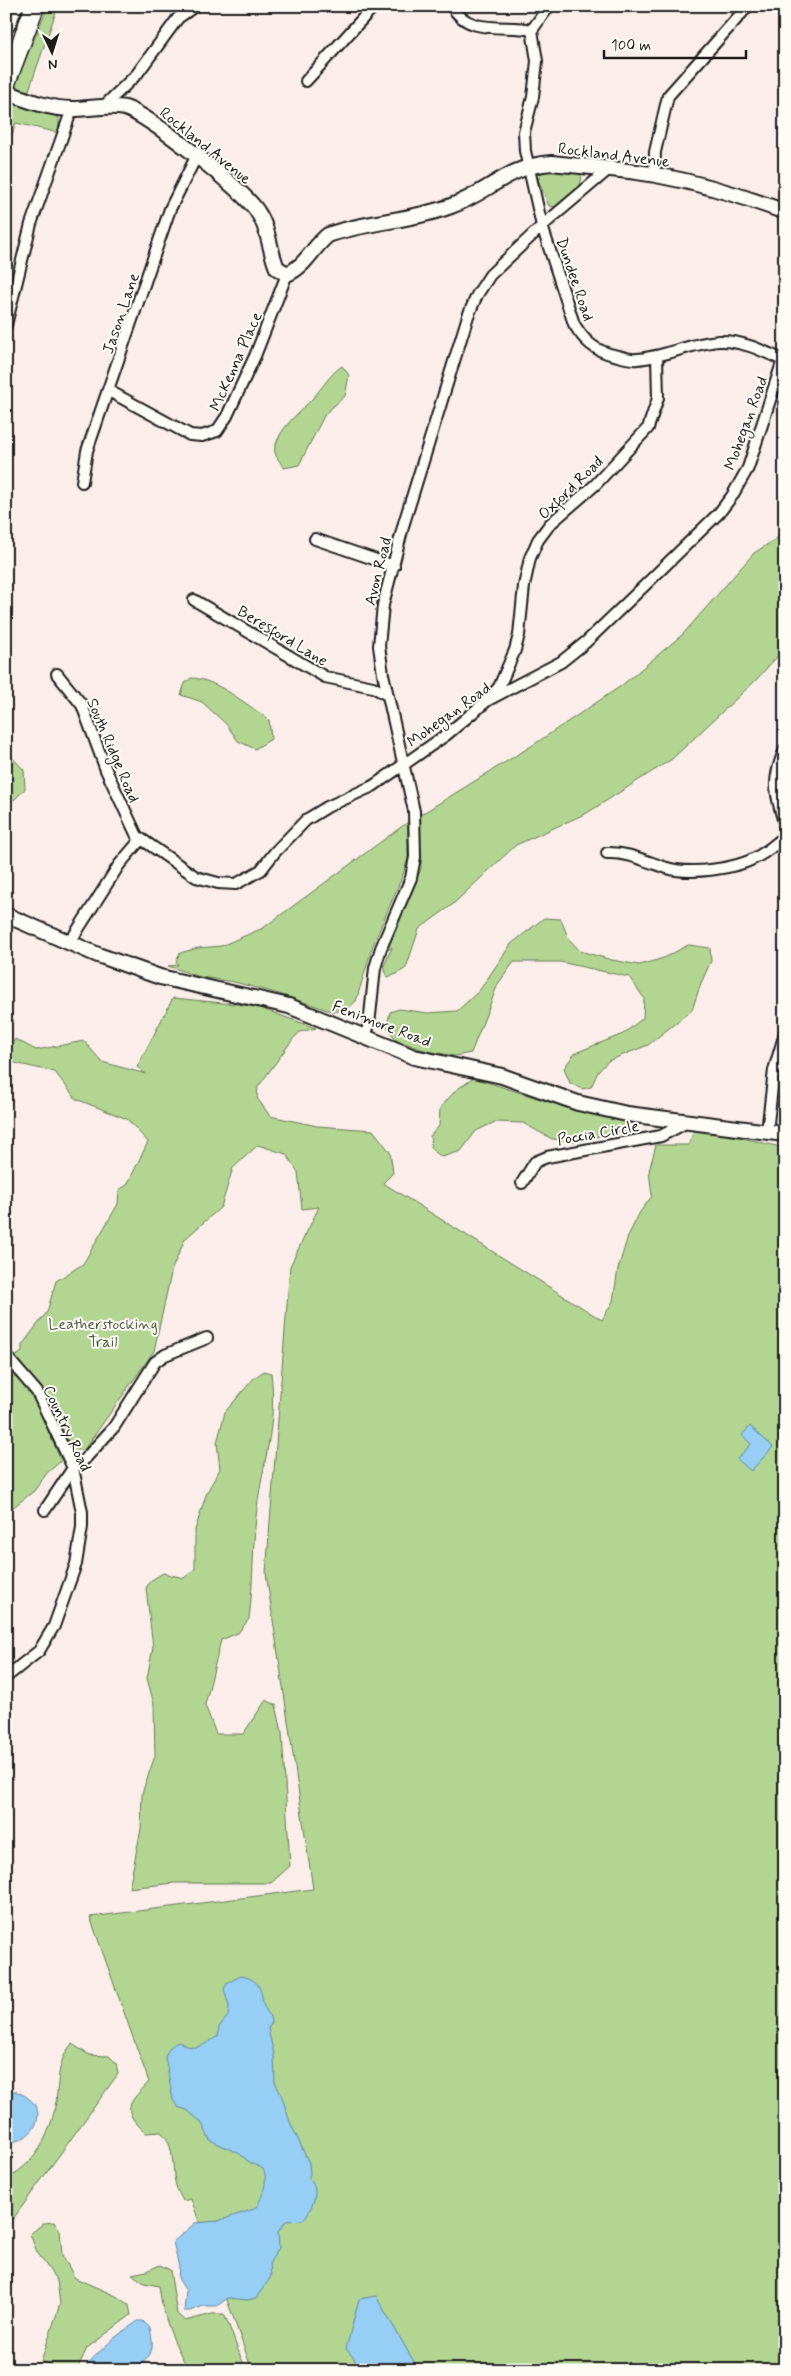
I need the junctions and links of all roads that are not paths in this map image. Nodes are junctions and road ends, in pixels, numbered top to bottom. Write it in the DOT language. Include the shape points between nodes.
graph roads {
  1 [pos="13,6"];
  2 [pos="34,6"];
  3 [pos="195,6"];
  4 [pos="374,6"];
  5 [pos="452,6"];
  6 [pos="549,6"];
  7 [pos="748,6"];
  8 [pos="6,24"];
  9 [pos="532,30"];
  10 [pos="306,81"];
  11 [pos="6,83"];
  12 [pos="6,92"];
  13 [pos="105,106"];
  14 [pos="72,109"];
  15 [pos="196,156"];
  16 [pos="529,166"];
  17 [pos="608,170"];
  18 [pos="654,175"];
  19 [pos="785,212"];
  20 [pos="542,226"];
  21 [pos="288,274"];
  22 [pos="6,325"];
  23 [pos="657,356"];
  24 [pos="784,361"];
  25 [pos="109,391"];
  26 [pos="82,482"];
  27 [pos="315,539"];
  28 [pos="394,566"];
  29 [pos="194,600"];
  30 [pos="57,674"];
  31 [pos="387,695"];
  32 [pos="488,700"];
  33 [pos="785,749"];
  34 [pos="404,764"];
  35 [pos="785,825"];
  36 [pos="785,836"];
  37 [pos="141,839"];
  38 [pos="607,853"];
  39 [pos="6,915"];
  40 [pos="70,942"];
  41 [pos="785,1033"];
  42 [pos="365,1036"];
  43 [pos="689,1121"];
  44 [pos="767,1132"];
  45 [pos="785,1134"];
  46 [pos="522,1183"];
  47 [pos="207,1338"];
  48 [pos="6,1356"];
  49 [pos="73,1468"];
  50 [pos="45,1510"];
  51 [pos="6,1677"];
  1 -- 8 [label="highway"];
  2 -- 11 [label="highway"];
  3 -- 13 [label="street" via="178,18 137,74"];
  4 -- 10 [label="street"];
  5 -- 9 [label="street" via="469,23 488,28"];
  6 -- 9 [label="street"];
  7 -- 18 [label="street" via="668,96 655,152"];
  9 -- 16 [label="street, Dundee Road" via="537,61 533,97 524,132"];
  12 -- 14 [label="street, Rockland Avenue" via="36,103"];
  13 -- 14 [label="street, Rockland Avenue"];
  13 -- 15 [label="street, Rockland Avenue" via="126,109 148,119"];
  14 -- 22 [label="street" via="31,224"];
  15 -- 21 [label="street, Rockland Avenue" via="230,183 256,210 265,225 277,268"];
  15 -- 25 [label="street, Jason Lane" via="170,209"];
  16 -- 17 [label="street, Rockland Avenue" via="552,163"];
  16 -- 20 [label="street, Dundee Road"];
  16 -- 21 [label="street, Rockland Avenue" via="504,176 453,206 422,216 328,235 299,269"];
  17 -- 18 [label="street, Rockland Avenue"];
  17 -- 20 [label="street, Avon Road"];
  18 -- 19 [label="street, Rockland Avenue" via="722,190"];
  20 -- 23 [label="street, Dundee Road" via="574,324 582,339 608,354 635,360"];
  20 -- 28 [label="street, Avon Road" via="490,275 477,295 404,523"];
  21 -- 25 [label="street, McKenna Place" via="255,356 217,431 202,436 190,435"];
  23 -- 24 [label="street, Dundee Road" via="722,341 749,346"];
  23 -- 32 [label="street, Oxford Road" via="658,398 648,428 595,486 550,524 538,540 524,586 515,650 499,687"];
  24 -- 32 [label="street, Mohegan Road" via="748,468 718,513 586,642 561,662"];
  25 -- 26 [label="street, Jason Lane" via="87,451"];
  27 -- 28 [label="street"];
  28 -- 31 [label="street, Avon Road" via="380,627 380,656"];
  29 -- 31 [label="street, Beresford Lane" via="325,677 374,687"];
  30 -- 37 [label="street, South Ridge Road" via="82,705 124,812"];
  31 -- 34 [label="street, Avon Road"];
  32 -- 34 [label="street, Mohegan Road"];
  33 -- 35 [label="street" via="776,772 775,785"];
  34 -- 37 [label="street, Mohegan Road" via="373,786 306,820 261,870 236,884 196,877"];
  34 -- 42 [label="street, Avon Road" via="414,811 415,857 411,878 375,968"];
  36 -- 38 [label="street" via="756,858 731,866 687,871 621,852"];
  37 -- 40 [label="street" via="119,865"];
  39 -- 40 [label="street, Fenimore Road"];
  40 -- 42 [label="street, Fenimore Road" via="160,977 289,1006"];
  41 -- 44 [label="street" via="774,1070"];
  42 -- 43 [label="street, Fenimore Road" via="414,1057 502,1076 578,1103 627,1114"];
  43 -- 44 [label="street, Fenimore Road"];
  43 -- 46 [label="street, Poccia Circle" via="661,1136 547,1157 535,1162"];
  44 -- 45 [label="street, Fenimore Road"];
  47 -- 49 [label="street" via="155,1362 114,1427"];
  48 -- 49 [label="street, Country Road" via="37,1392"];
  49 -- 50 [label="street"];
  49 -- 51 [label="street, Country Road" via="82,1512 76,1564 46,1642"];
}
